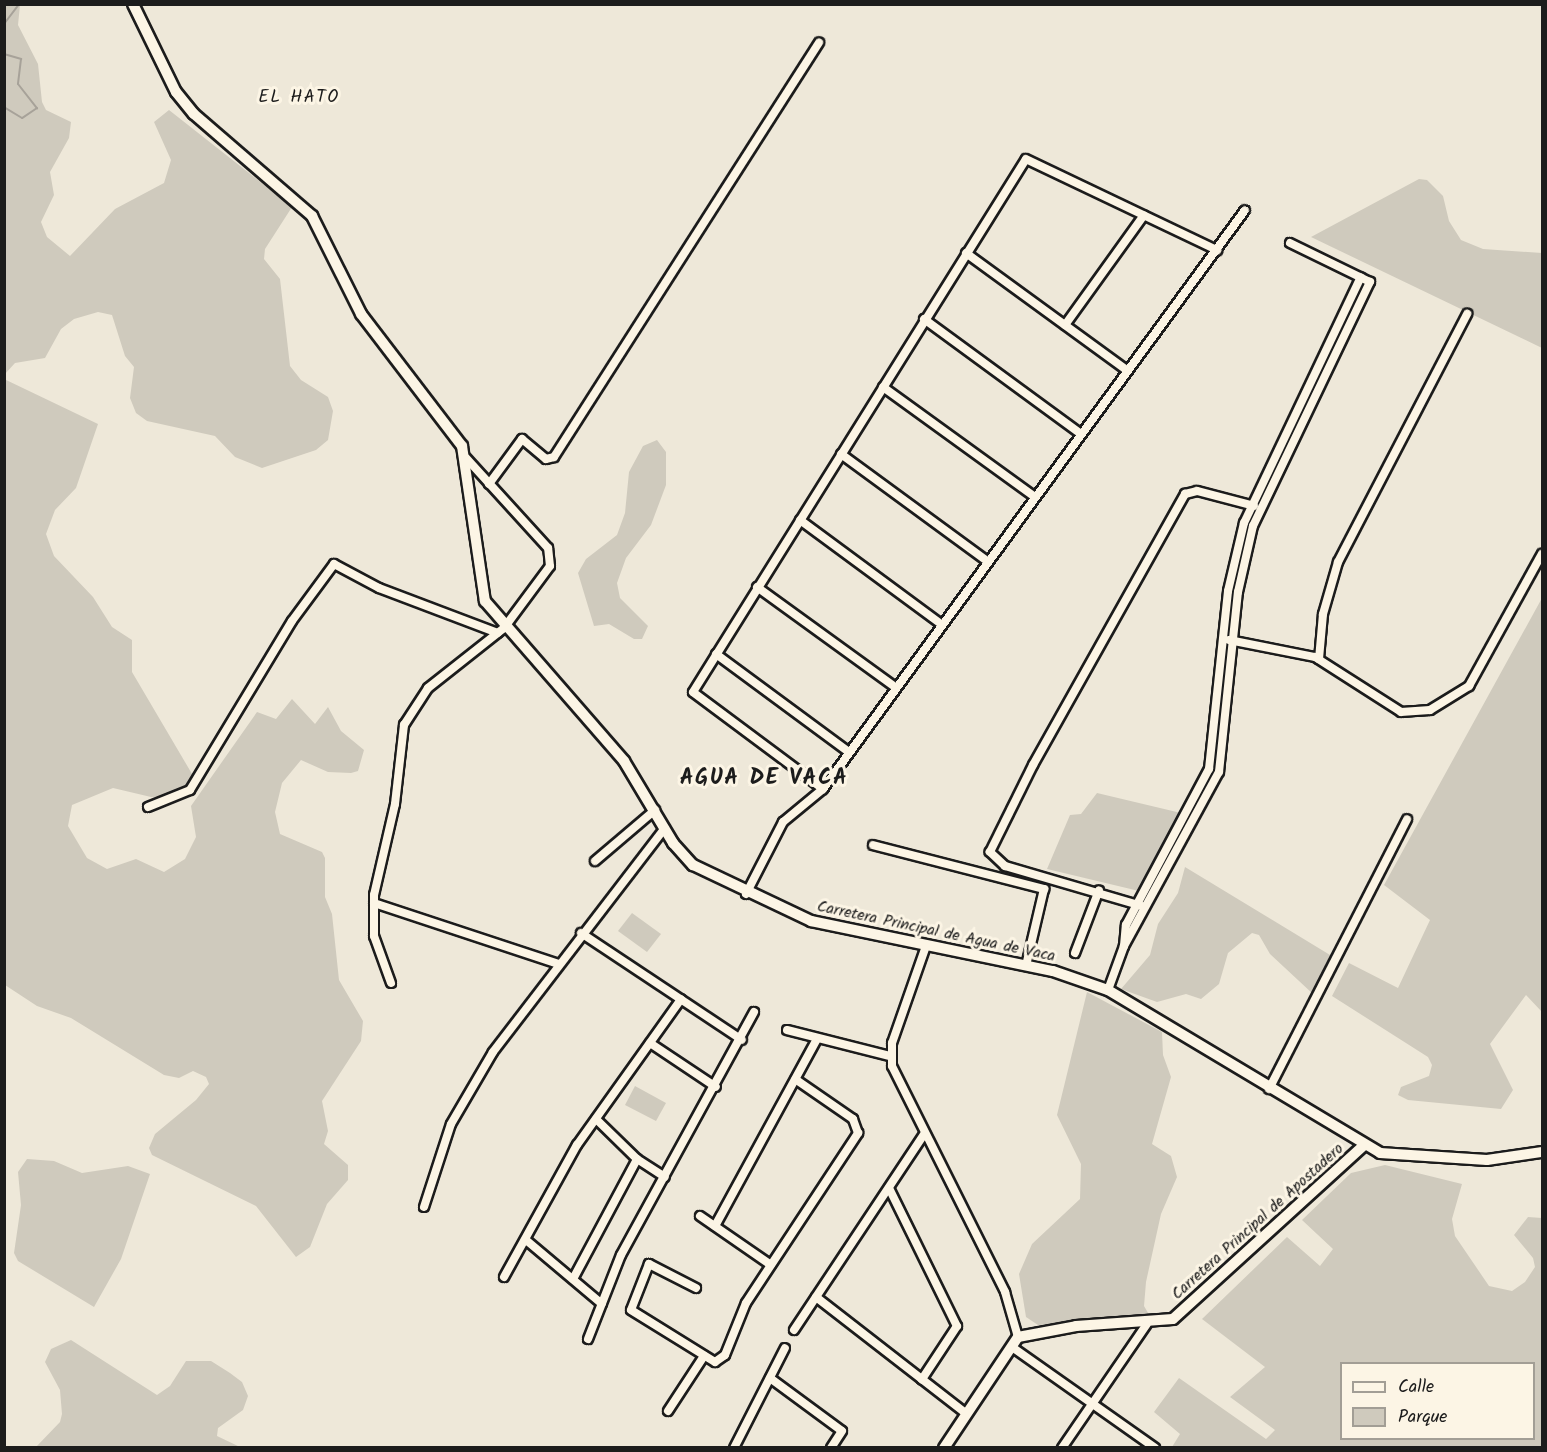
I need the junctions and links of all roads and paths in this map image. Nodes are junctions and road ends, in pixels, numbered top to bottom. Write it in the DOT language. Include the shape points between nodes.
graph roads {
  1 [pos="133,4"];
  2 [pos="819,42"];
  3 [pos="1245,210"];
  4 [pos="1144,215"];
  5 [pos="1290,243"];
  6 [pos="1217,250"];
  7 [pos="966,253"];
  8 [pos="1361,278"];
  9 [pos="1467,314"];
  10 [pos="924,319"];
  11 [pos="1065,325"];
  12 [pos="1128,371"];
  13 [pos="883,387"];
  14 [pos="1081,434"];
  15 [pos="841,454"];
  16 [pos="466,458"];
  17 [pos="489,484"];
  18 [pos="1035,497"];
  19 [pos="1251,505"];
  20 [pos="1260,508"];
  21 [pos="800,520"];
  22 [pos="1542,554"];
  23 [pos="987,561"];
  24 [pos="757,587"];
  25 [pos="941,624"];
  26 [pos="501,630"];
  27 [pos="1224,639"];
  28 [pos="1233,641"];
  29 [pos="716,654"];
  30 [pos="1319,659"];
  31 [pos="895,687"];
  32 [pos="849,752"];
  33 [pos="823,789"];
  34 [pos="148,807"];
  35 [pos="655,810"];
  36 [pos="1407,819"];
  37 [pos="665,828"];
  38 [pos="873,845"];
  39 [pos="595,861"];
  40 [pos="1099,890"];
  41 [pos="746,894"];
  42 [pos="374,903"];
  43 [pos="1137,903"];
  44 [pos="1146,908"];
  45 [pos="581,933"];
  46 [pos="926,946"];
  47 [pos="1124,946"];
  48 [pos="1075,953"];
  49 [pos="558,964"];
  50 [pos="1026,966"];
  51 [pos="391,983"];
  52 [pos="1108,990"];
  53 [pos="681,999"];
  54 [pos="754,1012"];
  55 [pos="787,1030"];
  56 [pos="817,1039"];
  57 [pos="742,1040"];
  58 [pos="650,1043"];
  59 [pos="890,1056"];
  60 [pos="795,1079"];
  61 [pos="716,1087"];
  62 [pos="1269,1089"];
  63 [pos="596,1119"];
  64 [pos="924,1134"];
  65 [pos="1363,1146"];
  66 [pos="1542,1152"];
  67 [pos="637,1159"];
  68 [pos="665,1177"];
  69 [pos="889,1188"];
  70 [pos="424,1207"];
  71 [pos="700,1216"];
  72 [pos="715,1226"];
  73 [pos="526,1240"];
  74 [pos="771,1265"];
  75 [pos="504,1276"];
  76 [pos="573,1279"];
  77 [pos="696,1288"];
  78 [pos="816,1297"];
  79 [pos="602,1304"];
  80 [pos="1147,1324"];
  81 [pos="794,1330"];
  82 [pos="588,1339"];
  83 [pos="1015,1342"];
  84 [pos="785,1348"];
  85 [pos="704,1356"];
  86 [pos="770,1378"];
  87 [pos="922,1379"];
  88 [pos="1093,1404"];
  89 [pos="668,1411"];
  90 [pos="968,1414"];
  91 [pos="734,1448"];
  92 [pos="831,1448"];
  93 [pos="944,1448"];
  94 [pos="1062,1448"];
  95 [pos="1155,1448"];
  1 -- 16 [label="street, Carretera Principal de Agua de Vaca" via="176,92 194,114 312,216 361,314 451,430"];
  2 -- 17 [label="street" via="554,457 546,459 522,439"];
  3 -- 6 [label="street"];
  4 -- 6 [label="street"];
  4 -- 7 [label="street" via="1026,159"];
  4 -- 11 [label="street"];
  5 -- 8 [label="street"];
  6 -- 12 [label="street"];
  7 -- 10 [label="street"];
  7 -- 11 [label="street"];
  8 -- 19 [label="street"];
  8 -- 20 [label="street" via="1370,282"];
  9 -- 30 [label="street" via="1338,562 1323,614"];
  10 -- 13 [label="street"];
  10 -- 14 [label="street"];
  11 -- 12 [label="street"];
  12 -- 14 [label="street"];
  13 -- 15 [label="street"];
  13 -- 18 [label="street"];
  14 -- 18 [label="street"];
  15 -- 21 [label="street"];
  15 -- 23 [label="street"];
  16 -- 17 [label="street"];
  16 -- 26 [label="street, Carretera Principal de Agua de Vaca" via="480,584"];
  17 -- 26 [label="street" via="551,557 546,574"];
  18 -- 23 [label="street"];
  19 -- 20 [label="street"];
  19 -- 27 [label="street" via="1235,553"];
  19 -- 40 [label="street" via="1197,491 1185,494 992,847 992,856 1005,866"];
  20 -- 28 [label="street" via="1245,555"];
  21 -- 24 [label="street"];
  21 -- 25 [label="street"];
  22 -- 30 [label="street" via="1469,686 1430,710 1401,712"];
  23 -- 25 [label="street"];
  24 -- 29 [label="street"];
  24 -- 31 [label="street"];
  25 -- 31 [label="street"];
  26 -- 34 [label="street" via="379,588 334,564 292,621 190,790"];
  26 -- 35 [label="street, Carretera Principal de Agua de Vaca" via="624,760"];
  26 -- 42 [label="street" via="428,688 404,725 395,804"];
  27 -- 28 [label="street"];
  27 -- 43 [label="street" via="1209,769"];
  28 -- 30 [label="street"];
  28 -- 44 [label="street" via="1218,772"];
  29 -- 32 [label="street"];
  29 -- 33 [label="street" via="693,692"];
  31 -- 32 [label="street"];
  32 -- 33 [label="street"];
  33 -- 41 [label="street" via="783,822"];
  35 -- 37 [label="street, Carretera Principal de Agua de Vaca"];
  35 -- 39 [label="street"];
  36 -- 62 [label="street"];
  37 -- 41 [label="street, Carretera Principal de Agua de Vaca" via="693,865"];
  37 -- 45 [label="street"];
  38 -- 50 [label="street" via="1044,889"];
  40 -- 43 [label="street"];
  40 -- 48 [label="street"];
  41 -- 46 [label="street, Carretera Principal de Agua de Vaca" via="811,921"];
  42 -- 49 [label="street"];
  42 -- 51 [label="street" via="374,936"];
  43 -- 44 [label="street"];
  43 -- 47 [label="street" via="1126,925"];
  44 -- 47 [label="street"];
  45 -- 49 [label="street"];
  45 -- 53 [label="street"];
  46 -- 50 [label="street, Carretera Principal de Agua de Vaca"];
  46 -- 59 [label="street"];
  47 -- 52 [label="street"];
  49 -- 70 [label="street" via="465,1096 451,1124"];
  50 -- 52 [label="street, Carretera Principal de Agua de Vaca"];
  52 -- 62 [label="street, Carretera Principal de Agua de Vaca"];
  53 -- 57 [label="street"];
  53 -- 58 [label="street"];
  54 -- 57 [label="street"];
  55 -- 56 [label="street"];
  56 -- 59 [label="street"];
  56 -- 60 [label="street"];
  57 -- 61 [label="street"];
  58 -- 61 [label="street"];
  58 -- 63 [label="street"];
  59 -- 64 [label="street"];
  60 -- 72 [label="street"];
  60 -- 74 [label="street" via="848,1114 858,1129"];
  61 -- 68 [label="street"];
  62 -- 65 [label="street, Carretera Principal de Agua de Vaca"];
  63 -- 67 [label="street"];
  63 -- 73 [label="street"];
  64 -- 69 [label="street"];
  64 -- 83 [label="street" via="1005,1292"];
  65 -- 66 [label="street, Carretera Principal de Apostadero" via="1399,1157 1487,1160"];
  65 -- 80 [label="street, Carretera Principal de Apostadero" via="1194,1305 1173,1319"];
  67 -- 68 [label="street"];
  67 -- 76 [label="street"];
  68 -- 79 [label="street" via="621,1255"];
  69 -- 78 [label="street"];
  69 -- 87 [label="street" via="957,1326"];
  71 -- 72 [label="street"];
  72 -- 74 [label="street"];
  73 -- 75 [label="street"];
  73 -- 76 [label="street"];
  74 -- 85 [label="street" via="746,1303 725,1355 715,1362"];
  76 -- 79 [label="street"];
  77 -- 85 [label="street" via="649,1264 631,1310"];
  78 -- 81 [label="street"];
  78 -- 87 [label="street"];
  79 -- 82 [label="street"];
  80 -- 83 [label="street, Carretera Principal de Apostadero" via="1076,1326"];
  80 -- 88 [label="street"];
  83 -- 88 [label="street"];
  83 -- 90 [label="street"];
  84 -- 86 [label="street"];
  85 -- 89 [label="street"];
  86 -- 91 [label="street"];
  86 -- 92 [label="street" via="842,1431"];
  87 -- 90 [label="street"];
  88 -- 94 [label="street"];
  88 -- 95 [label="street"];
  90 -- 93 [label="street"];
}
